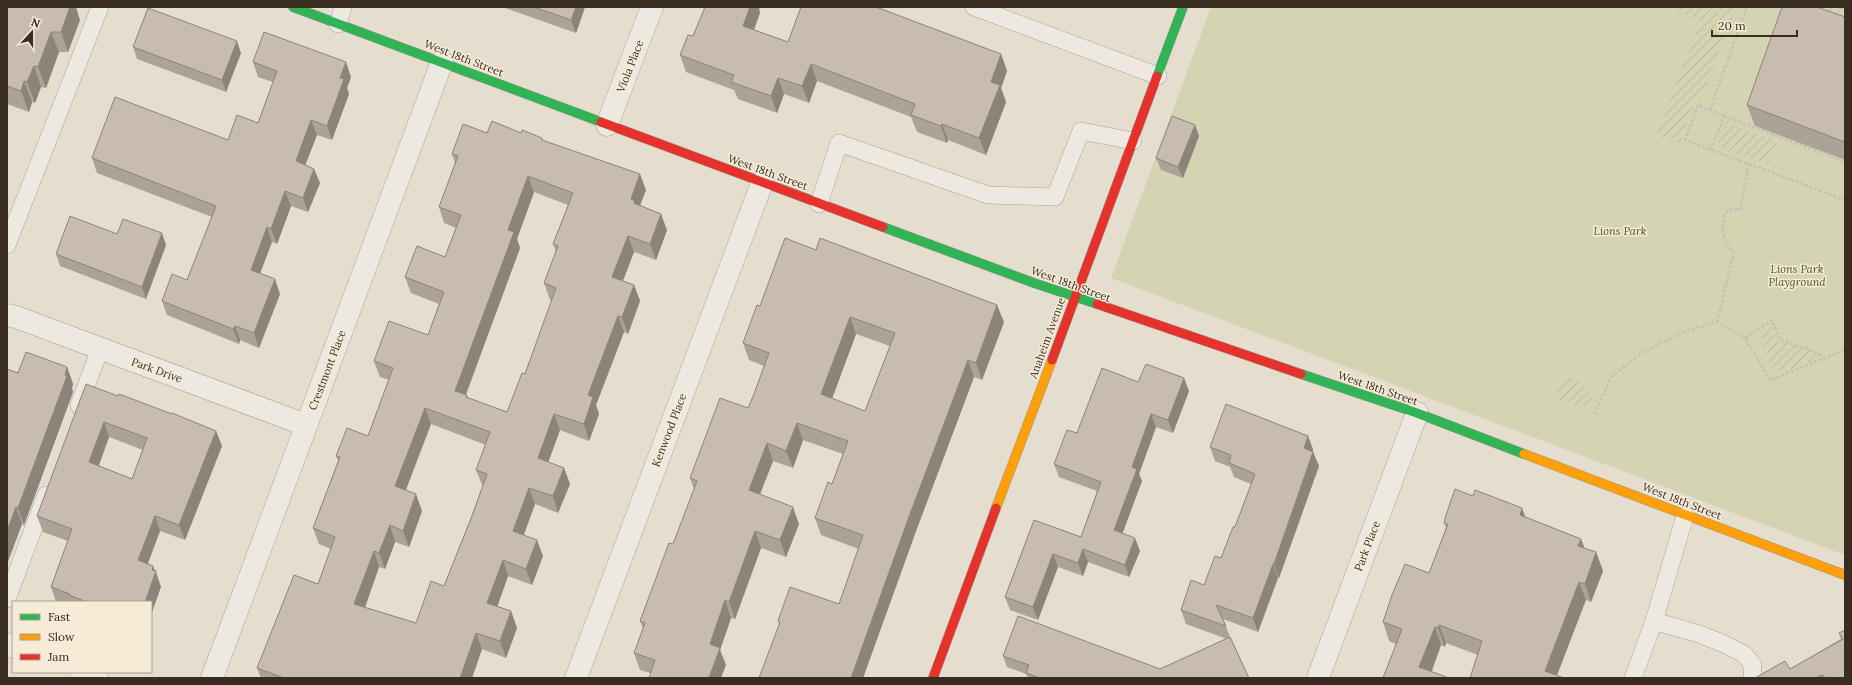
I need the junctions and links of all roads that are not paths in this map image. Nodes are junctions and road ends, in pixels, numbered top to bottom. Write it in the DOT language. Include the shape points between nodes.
graph roads {
  1 [pos="100,7"];
  2 [pos="293,7"];
  3 [pos="344,7"];
  4 [pos="652,7"];
  5 [pos="974,7"];
  6 [pos="1184,7"];
  7 [pos="338,24"];
  8 [pos="442,62"];
  9 [pos="1158,76"];
  10 [pos="607,126"];
  11 [pos="1133,141"];
  12 [pos="762,183"];
  13 [pos="819,204"];
  14 [pos="7,245"];
  15 [pos="1075,298"];
  16 [pos="7,315"];
  17 [pos="100,349"];
  18 [pos="1417,413"];
  19 [pos="73,422"];
  20 [pos="306,425"];
  21 [pos="51,481"];
  22 [pos="1685,516"];
  23 [pos="1845,575"];
  24 [pos="7,599"];
  25 [pos="1654,621"];
  26 [pos="84,673"];
  27 [pos="97,678"];
  28 [pos="212,678"];
  29 [pos="576,678"];
  30 [pos="933,678"];
  31 [pos="1318,678"];
  32 [pos="1633,678"];
  33 [pos="1752,678"];
  1 -- 14 [label="lane"];
  2 -- 7 [label="street, West 18th Street"];
  3 -- 7 [label="lane"];
  4 -- 10 [label="street, Viola Place"];
  5 -- 9 [label="lane"];
  6 -- 9 [label="street, Anaheim Avenue"];
  7 -- 8 [label="street, West 18th Street"];
  8 -- 10 [label="street, West 18th Street"];
  8 -- 20 [label="street, Crestmont Place"];
  9 -- 11 [label="street, Anaheim Avenue"];
  10 -- 12 [label="street, West 18th Street"];
  11 -- 13 [label="lane" via="1081,131 1055,197 988,195 839,143"];
  11 -- 15 [label="street, Anaheim Avenue"];
  12 -- 13 [label="street, West 18th Street"];
  12 -- 29 [label="street, Kenwood Place"];
  13 -- 15 [label="street, West 18th Street"];
  15 -- 18 [label="street, West 18th Street"];
  15 -- 30 [label="street, Anaheim Avenue"];
  16 -- 17 [label="street, Park Drive"];
  17 -- 19 [label="lane"];
  17 -- 20 [label="street, Park Drive"];
  18 -- 22 [label="street, West 18th Street"];
  18 -- 31 [label="street, Park Place"];
  20 -- 28 [label="street, Crestmont Place"];
  21 -- 24 [label="lane"];
  22 -- 23 [label="street, West 18th Street"];
  22 -- 25 [label="lane"];
  25 -- 32 [label="lane"];
  25 -- 33 [label="lane" via="1699,634 1744,654 1753,665"];
  26 -- 27 [label="street"];
}
